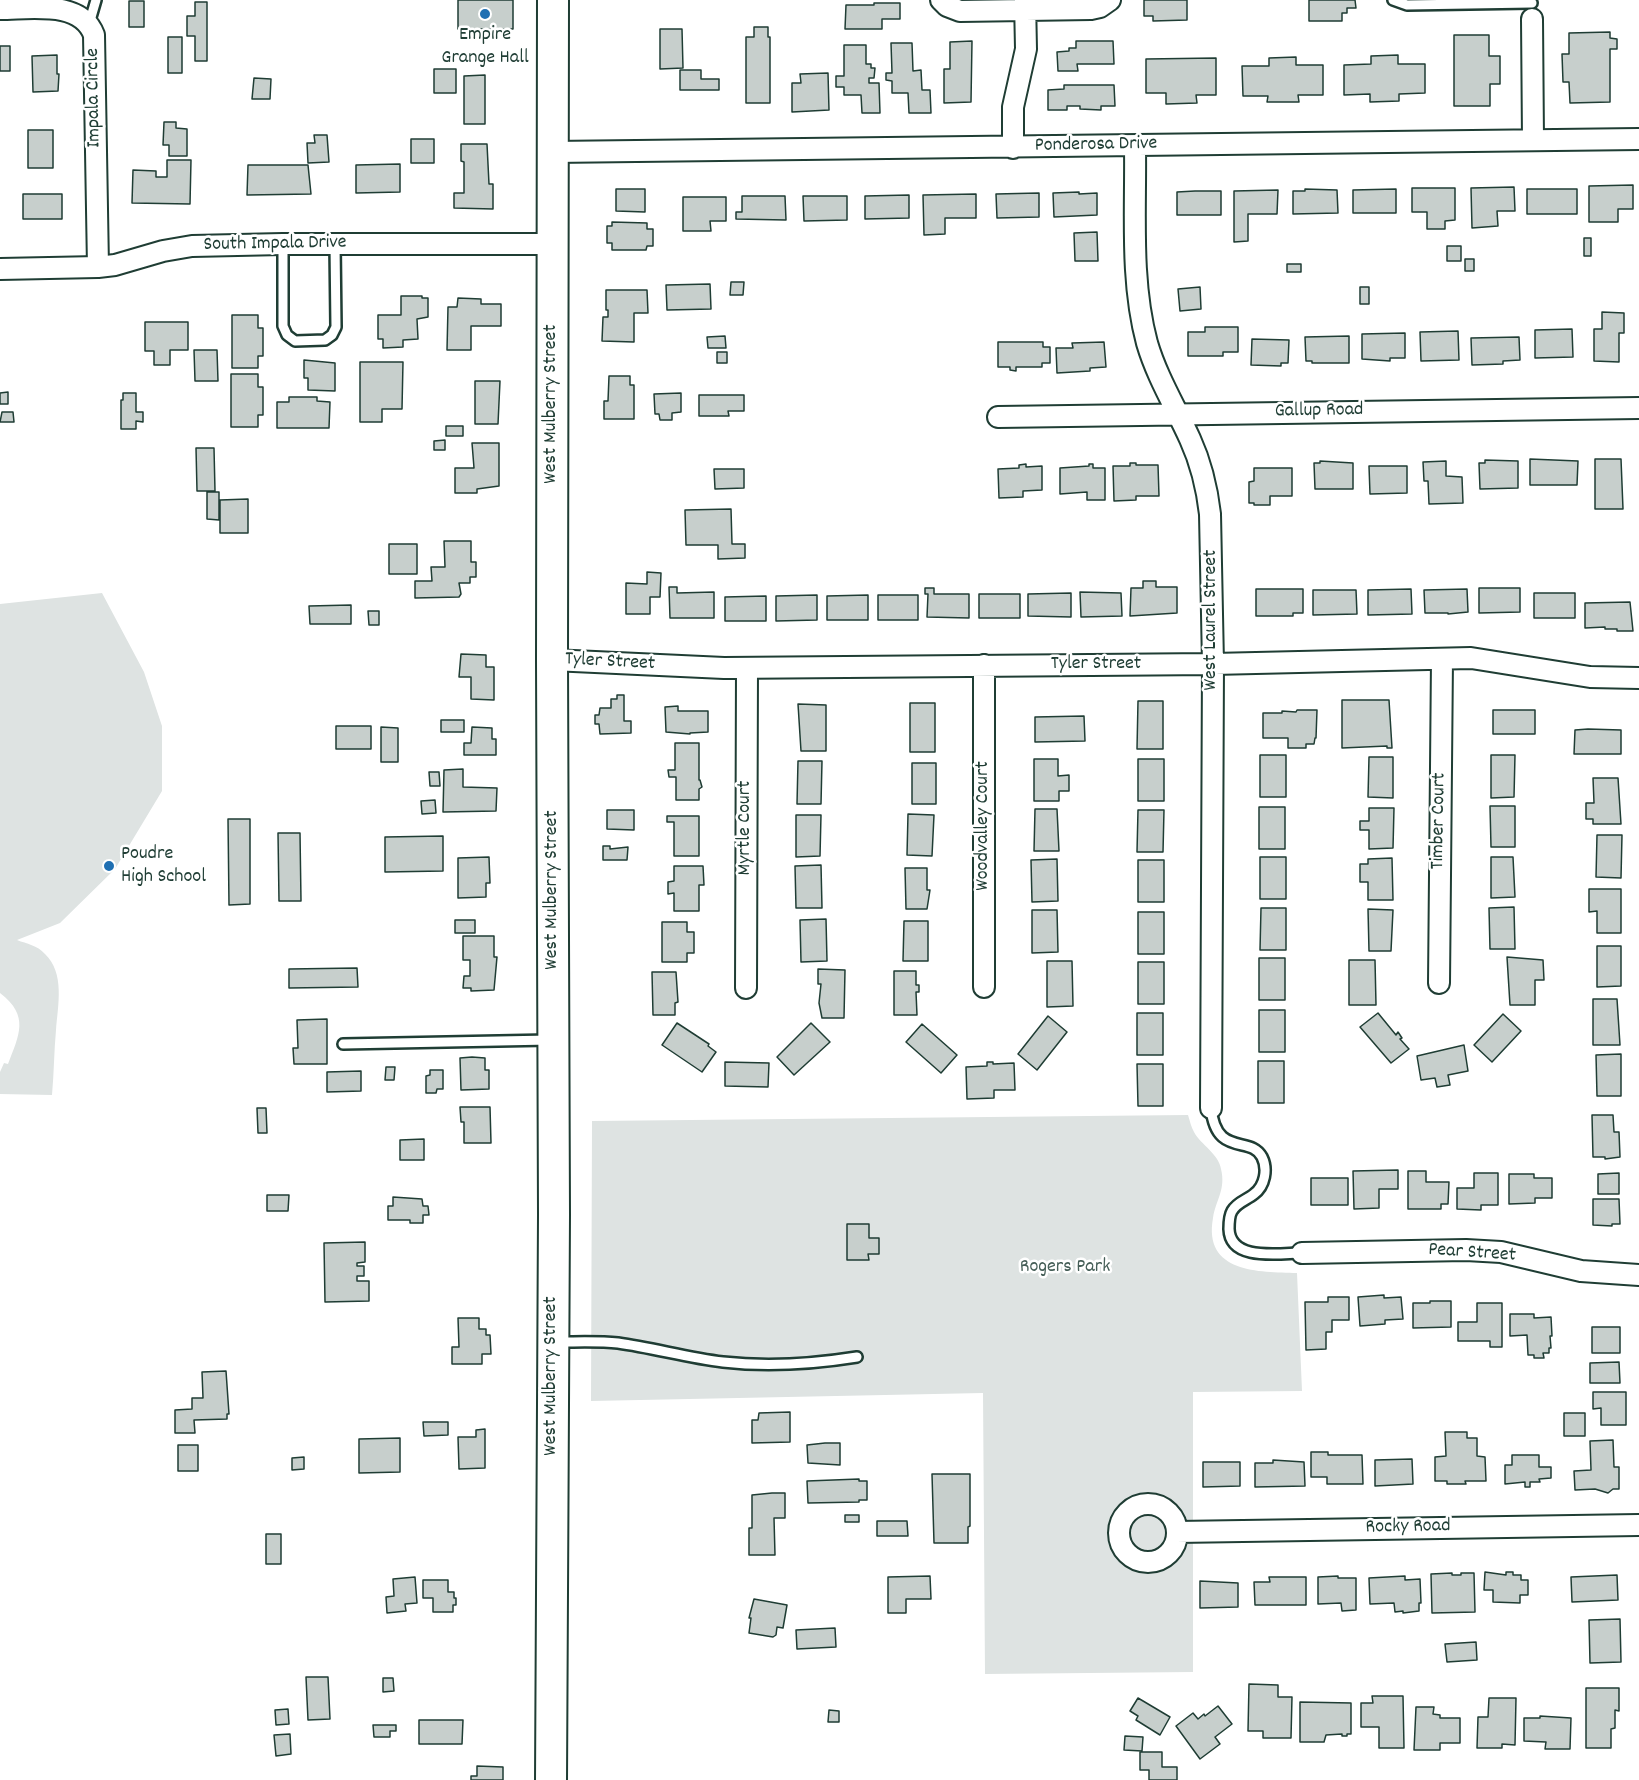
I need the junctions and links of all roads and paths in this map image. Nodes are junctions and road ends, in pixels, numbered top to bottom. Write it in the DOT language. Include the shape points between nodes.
graph roads {
  1 [pos="96,0"];
  2 [pos="554,0"];
  3 [pos="941,0"];
  4 [pos="1110,0"];
  5 [pos="1393,0"];
  6 [pos="1025,5"];
  7 [pos="1532,7"];
  8 [pos="0,9"];
  9 [pos="89,24"];
  10 [pos="1639,139"];
  11 [pos="1533,140"];
  12 [pos="1135,146"];
  13 [pos="1014,147"];
  14 [pos="553,152"];
  15 [pos="283,244"];
  16 [pos="335,244"];
  17 [pos="552,244"];
  18 [pos="98,267"];
  19 [pos="0,269"];
  20 [pos="1639,408"];
  21 [pos="1177,414"];
  22 [pos="998,417"];
  23 [pos="1442,659"];
  24 [pos="552,660"];
  25 [pos="1212,664"];
  26 [pos="984,665"];
  27 [pos="747,668"];
  28 [pos="1639,678"];
  29 [pos="1439,983"];
  30 [pos="984,987"];
  31 [pos="746,988"];
  32 [pos="553,1040"];
  33 [pos="343,1044"];
  34 [pos="1211,1108"];
  35 [pos="1302,1253"];
  36 [pos="1639,1275"];
  37 [pos="553,1342"];
  38 [pos="857,1357"];
  39 [pos="1639,1525"];
  40 [pos="1177,1532"];
  41 [pos="551,1780"];
  1 -- 9 [label="lane"];
  2 -- 14 [label="main road, West Mulberry Street"];
  3 -- 6 [label="street" via="960,11"];
  4 -- 6 [label="street" via="1091,9"];
  5 -- 7 [label="lane" via="1407,5"];
  6 -- 13 [label="street" via="1026,49 1013,107"];
  7 -- 11 [label="street"];
  8 -- 9 [label="street, Impala Circle" via="69,10"];
  9 -- 18 [label="street, Impala Circle" via="94,35"];
  10 -- 11 [label="street, Ponderosa Drive"];
  11 -- 12 [label="street, Ponderosa Drive"];
  12 -- 13 [label="street, Ponderosa Drive"];
  12 -- 21 [label="street, West Laurel Street" via="1140,310 1154,365"];
  13 -- 14 [label="street, Ponderosa Drive"];
  14 -- 17 [label="main road, West Mulberry Street"];
  15 -- 16 [label="street, South Impala Drive"];
  15 -- 16 [label="lane" via="283,326 295,341 325,340 336,327"];
  15 -- 18 [label="street, South Impala Drive" via="192,246"];
  16 -- 17 [label="street, South Impala Drive"];
  17 -- 24 [label="main road, West Mulberry Street"];
  18 -- 19 [label="street, South Impala Drive"];
  20 -- 21 [label="street, Gallup Road"];
  21 -- 22 [label="street, Gallup Road"];
  21 -- 25 [label="street, West Laurel Street" via="1197,456 1207,494"];
  23 -- 25 [label="street, Tyler Street"];
  23 -- 28 [label="street, Tyler Street" via="1471,658 1590,677"];
  23 -- 29 [label="street, Timber Court"];
  24 -- 27 [label="street, Tyler Street"];
  24 -- 32 [label="main road, West Mulberry Street"];
  25 -- 26 [label="street, Tyler Street"];
  25 -- 34 [label="street, West Laurel Street"];
  26 -- 27 [label="street, Tyler Street"];
  26 -- 30 [label="street, Woodvalley Court"];
  27 -- 31 [label="street, Myrtle Court"];
  32 -- 33 [label="lane"];
  32 -- 37 [label="main road, West Mulberry Street"];
  34 -- 35 [label="lane" via="1220,1135 1262,1155 1266,1174 1256,1193 1232,1211 1229,1234 1233,1242 1253,1253"];
  35 -- 36 [label="street, Pear Street" via="1490,1251 1581,1271"];
  37 -- 38 [label="lane" via="616,1343 724,1363 798,1364"];
  37 -- 41 [label="main road, West Mulberry Street"];
  39 -- 40 [label="street, Rocky Road"];
}
